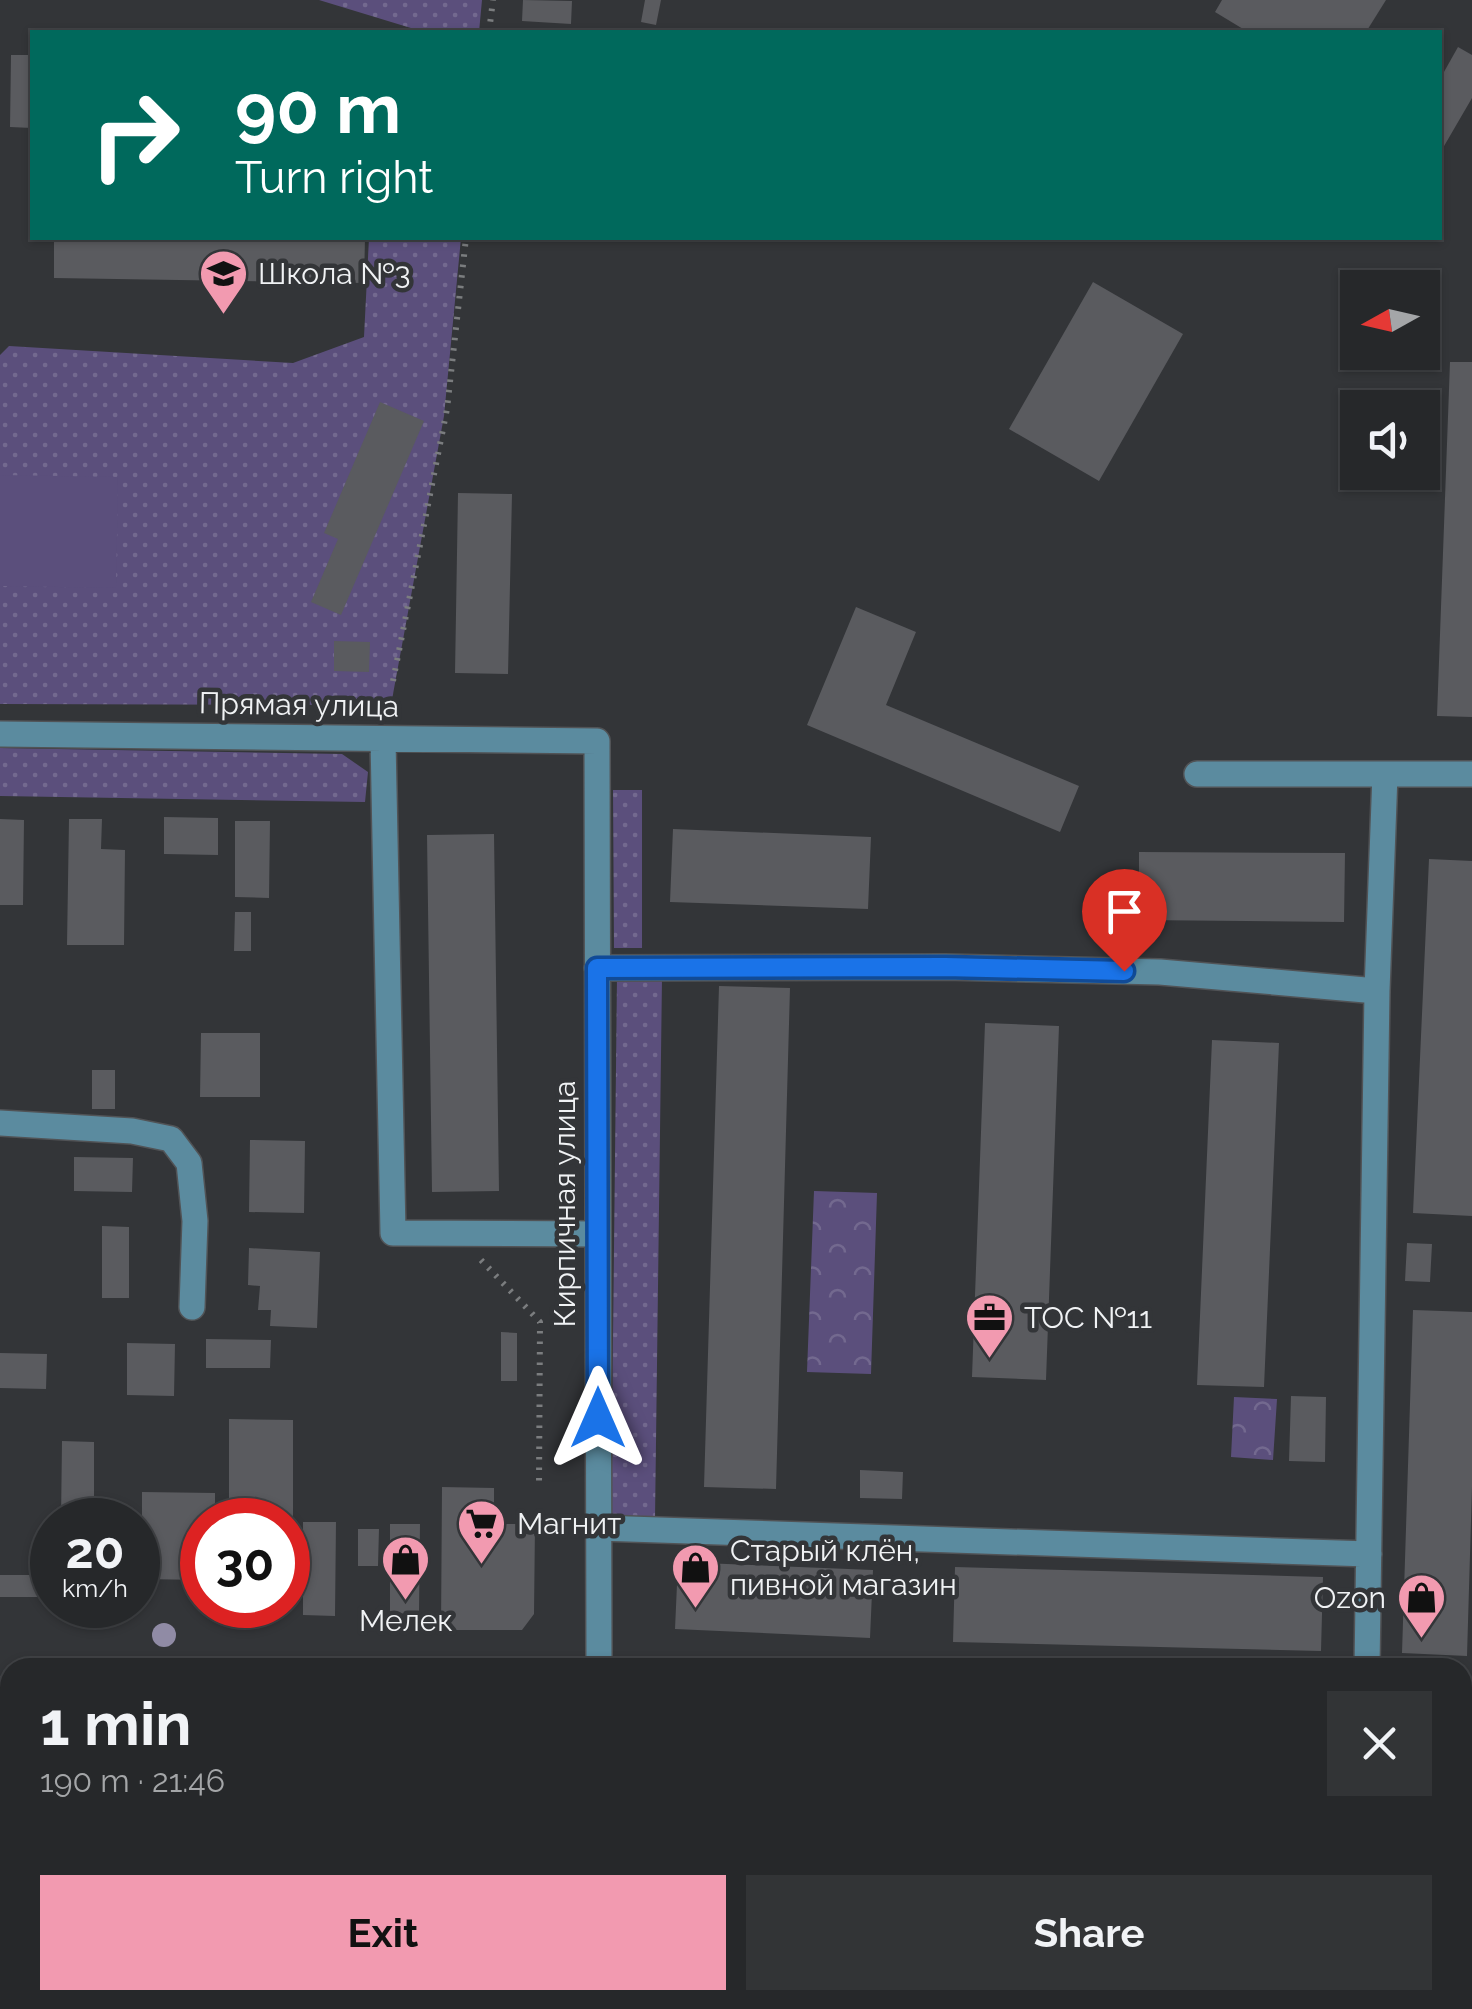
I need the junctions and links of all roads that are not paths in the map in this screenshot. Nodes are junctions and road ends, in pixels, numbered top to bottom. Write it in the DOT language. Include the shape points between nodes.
graph roads {
  1 [pos="0,734"];
  2 [pos="382,740"];
  3 [pos="596,741"];
  4 [pos="1197,774"];
  5 [pos="1386,774"];
  6 [pos="1472,774"];
  7 [pos="597,968"];
  8 [pos="1377,991"];
  9 [pos="0,1123"];
  10 [pos="598,1234"];
  11 [pos="192,1306"];
  12 [pos="599,1528"];
  13 [pos="1368,1554"];
  14 [pos="599,1658"];
  15 [pos="1367,1658"];
  1 -- 2 [label="street, Прямая улица"];
  2 -- 3 [label="street, Прямая улица"];
  2 -- 10 [label="street" via="393,1233"];
  3 -- 7 [label="street, Кирпичная улица"];
  4 -- 5 [label="street"];
  5 -- 6 [label="street"];
  5 -- 8 [label="street"];
  7 -- 8 [label="street" via="1160,972"];
  7 -- 10 [label="street, Кирпичная улица"];
  8 -- 13 [label="street"];
  9 -- 11 [label="street" via="170,1139 189,1163"];
  10 -- 12 [label="street, Кирпичная улица"];
  12 -- 13 [label="street"];
  12 -- 14 [label="street, Кирпичная улица"];
  13 -- 15 [label="street"];
}
